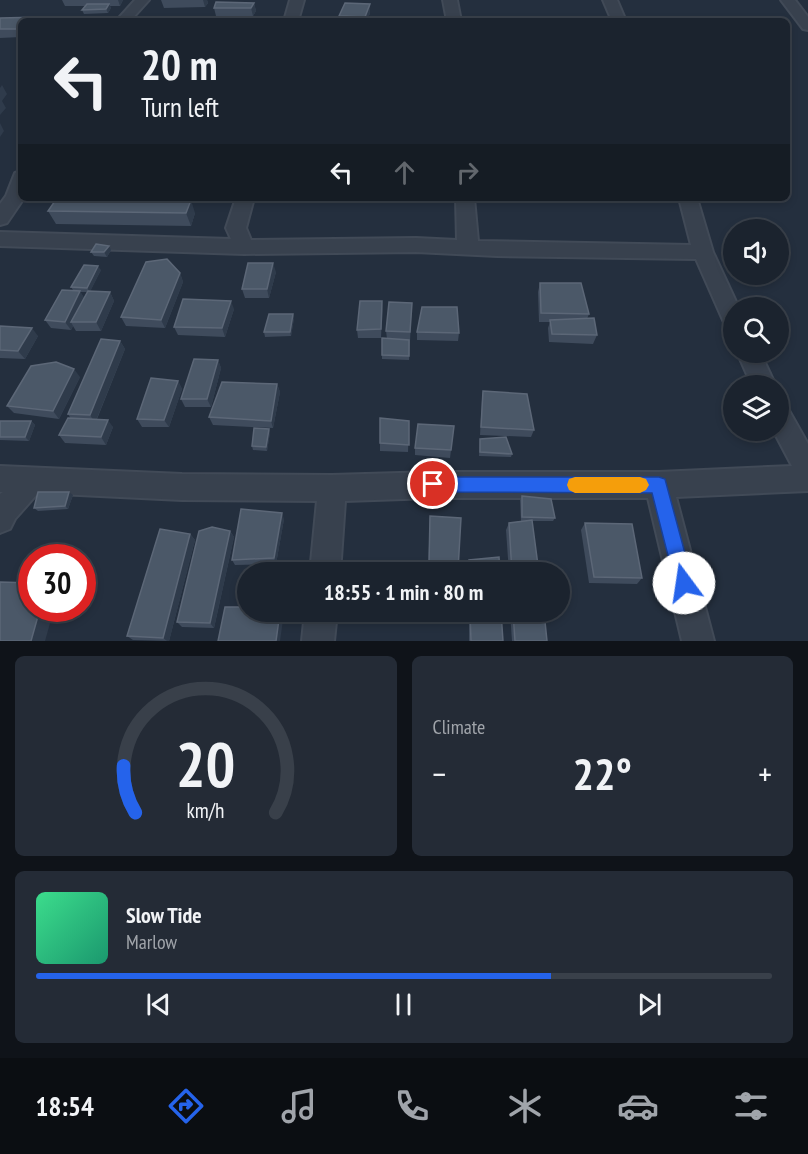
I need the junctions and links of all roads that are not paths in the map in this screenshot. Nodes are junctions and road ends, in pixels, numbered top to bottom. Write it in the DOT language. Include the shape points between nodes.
graph roads {
  1 [pos="142,0"];
  2 [pos="297,0"];
  3 [pos="450,0"];
  4 [pos="610,0"];
  5 [pos="788,0"];
  6 [pos="126,18"];
  7 [pos="292,18"];
  8 [pos="453,18"];
  9 [pos="618,18"];
  10 [pos="805,18"];
  11 [pos="18,187"];
  12 [pos="244,201"];
  13 [pos="465,201"];
  14 [pos="689,201"];
  15 [pos="0,218"];
  16 [pos="0,240"];
  17 [pos="244,247"];
  18 [pos="468,247"];
  19 [pos="703,252"];
  20 [pos="723,297"];
  21 [pos="789,435"];
  22 [pos="808,469"];
  23 [pos="808,478"];
  24 [pos="0,479"];
  25 [pos="32,481"];
  26 [pos="659,485"];
  27 [pos="332,488"];
  28 [pos="0,519"];
  29 [pos="326,562"];
  30 [pos="320,622"];
  31 [pos="318,641"];
  32 [pos="698,641"];
  1 -- 6 [label="street"];
  2 -- 7 [label="street"];
  3 -- 8 [label="street"];
  4 -- 9 [label="street"];
  5 -- 10 [label="street"];
  11 -- 15 [label="street"];
  12 -- 17 [label="street" via="236,228"];
  13 -- 18 [label="street"];
  14 -- 19 [label="street"];
  16 -- 17 [label="street"];
  17 -- 18 [label="street"];
  18 -- 19 [label="street"];
  19 -- 20 [label="street"];
  21 -- 22 [label="street"];
  23 -- 26 [label="street"];
  24 -- 25 [label="street"];
  25 -- 27 [label="street"];
  25 -- 28 [label="street"];
  26 -- 27 [label="street" via="433,484"];
  26 -- 32 [label="street"];
  27 -- 29 [label="street"];
  30 -- 31 [label="street"];
}
